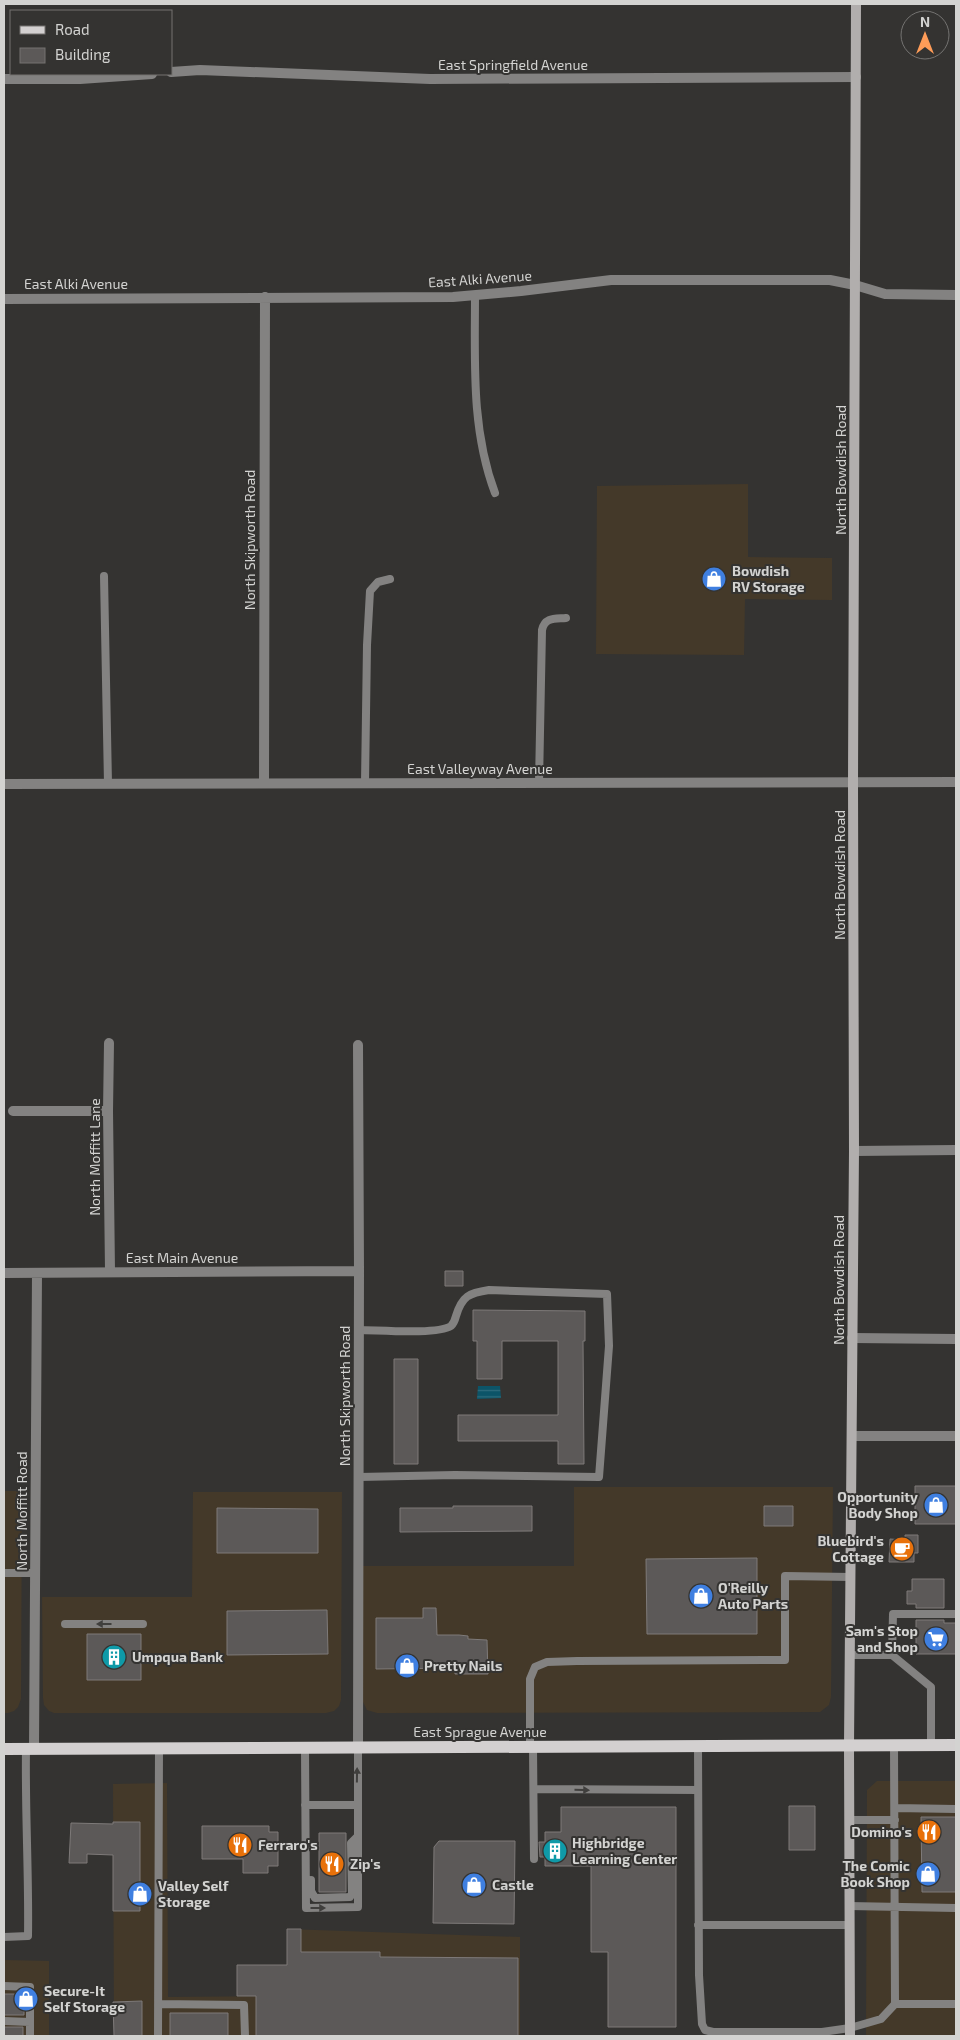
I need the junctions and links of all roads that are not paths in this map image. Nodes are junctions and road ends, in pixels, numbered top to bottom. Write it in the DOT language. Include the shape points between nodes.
graph roads {
  1 [pos="856,4"];
  2 [pos="172,72"];
  3 [pos="138,75"];
  4 [pos="856,78"];
  5 [pos="4,79"];
  6 [pos="855,285"];
  7 [pos="475,295"];
  8 [pos="956,295"];
  9 [pos="265,297"];
  10 [pos="4,299"];
  11 [pos="495,493"];
  12 [pos="104,576"];
  13 [pos="390,579"];
  14 [pos="566,618"];
  15 [pos="956,782"];
  16 [pos="264,783"];
  17 [pos="365,783"];
  18 [pos="539,783"];
  19 [pos="853,783"];
  20 [pos="4,784"];
  21 [pos="108,784"];
  22 [pos="110,1043"];
  23 [pos="358,1045"];
  24 [pos="13,1111"];
  25 [pos="108,1111"];
  26 [pos="854,1150"];
  27 [pos="956,1150"];
  28 [pos="110,1271"];
  29 [pos="360,1271"];
  30 [pos="4,1272"];
  31 [pos="37,1272"];
  32 [pos="359,1330"];
  33 [pos="852,1338"];
  34 [pos="956,1339"];
  35 [pos="852,1436"];
  36 [pos="956,1436"];
  37 [pos="359,1476"];
  38 [pos="4,1573"];
  39 [pos="36,1573"];
  40 [pos="850,1577"];
  41 [pos="956,1614"];
  42 [pos="65,1624"];
  43 [pos="143,1624"];
  44 [pos="850,1655"];
  45 [pos="892,1655"];
  46 [pos="931,1745"];
  47 [pos="956,1745"];
  48 [pos="698,1746"];
  49 [pos="849,1746"];
  50 [pos="894,1746"];
  51 [pos="531,1747"];
  52 [pos="158,1748"];
  53 [pos="305,1748"];
  54 [pos="358,1748"];
  55 [pos="4,1749"];
  56 [pos="30,1749"];
  57 [pos="534,1790"];
  58 [pos="698,1790"];
  59 [pos="306,1805"];
  60 [pos="357,1805"];
  61 [pos="895,1808"];
  62 [pos="956,1809"];
  63 [pos="849,1820"];
  64 [pos="895,1820"];
  65 [pos="306,1837"];
  66 [pos="357,1837"];
  67 [pos="534,1859"];
  68 [pos="849,1906"];
  69 [pos="896,1907"];
  70 [pos="956,1908"];
  71 [pos="698,1925"];
  72 [pos="849,1925"];
  73 [pos="4,1937"];
  74 [pos="4,1986"];
  75 [pos="158,2004"];
  76 [pos="895,2004"];
  77 [pos="956,2004"];
  78 [pos="4,2022"];
  79 [pos="30,2022"];
  80 [pos="850,2032"];
  81 [pos="30,2036"];
  82 [pos="158,2036"];
  83 [pos="244,2036"];
  1 -- 4 [label="street, North Bowdish Road"];
  2 -- 4 [label="street, East Springfield Avenue" via="210,70 430,78"];
  3 -- 5 [label="street"];
  4 -- 6 [label="street, North Bowdish Road"];
  6 -- 7 [label="street, East Alki Avenue" via="830,280 611,280"];
  6 -- 8 [label="street, East Alki Avenue" via="885,294"];
  6 -- 19 [label="street, North Bowdish Road"];
  7 -- 9 [label="street, East Alki Avenue"];
  7 -- 11 [label="lane" via="475,399 484,466"];
  9 -- 10 [label="street, East Alki Avenue"];
  9 -- 16 [label="street, North Skipworth Road"];
  12 -- 21 [label="lane"];
  13 -- 17 [label="lane" via="378,582 370,592"];
  14 -- 18 [label="lane" via="550,619 542,630"];
  15 -- 19 [label="street, East Valleyway Avenue"];
  16 -- 17 [label="street, East Valleyway Avenue"];
  16 -- 21 [label="street, East Valleyway Avenue"];
  17 -- 18 [label="street, East Valleyway Avenue"];
  18 -- 19 [label="street, East Valleyway Avenue"];
  19 -- 26 [label="street, North Bowdish Road"];
  20 -- 21 [label="street, East Valleyway Avenue"];
  22 -- 25 [label="street, North Moffitt Lane"];
  23 -- 29 [label="street, North Skipworth Road"];
  24 -- 25 [label="street"];
  25 -- 28 [label="street, North Moffitt Lane"];
  26 -- 27 [label="street"];
  26 -- 33 [label="street, North Bowdish Road"];
  28 -- 29 [label="street, East Main Avenue"];
  28 -- 31 [label="street, East Main Avenue"];
  29 -- 32 [label="street, North Skipworth Road"];
  30 -- 31 [label="street, East Main Avenue"];
  31 -- 39 [label="street, North Moffitt Road"];
  32 -- 37 [label="street, North Skipworth Road"];
  32 -- 37 [label="lane" via="445,1328 453,1324 464,1298 475,1292 607,1294 608,1346 598,1477"];
  33 -- 34 [label="street"];
  33 -- 35 [label="street, North Bowdish Road"];
  35 -- 36 [label="street"];
  35 -- 40 [label="street, North Bowdish Road"];
  37 -- 54 [label="street, North Skipworth Road"];
  38 -- 39 [label="lane"];
  39 -- 56 [label="street, North Moffitt Road"];
  40 -- 44 [label="street, North Bowdish Road"];
  40 -- 51 [label="lane" via="785,1576 786,1660 577,1661 547,1662 535,1667 530,1679"];
  41 -- 45 [label="lane" via="893,1614"];
  43 -- 42 [label="lane, one-way"];
  44 -- 45 [label="lane"];
  44 -- 49 [label="street, North Bowdish Road"];
  45 -- 46 [label="lane" via="931,1687"];
  46 -- 47 [label="main road, East Sprague Avenue"];
  46 -- 50 [label="main road, East Sprague Avenue"];
  48 -- 49 [label="main road, East Sprague Avenue"];
  48 -- 51 [label="main road, East Sprague Avenue"];
  48 -- 58 [label="lane"];
  49 -- 50 [label="main road, East Sprague Avenue"];
  49 -- 63 [label="street, North Bowdish Road"];
  50 -- 61 [label="lane"];
  51 -- 54 [label="main road, East Sprague Avenue"];
  51 -- 57 [label="lane"];
  52 -- 53 [label="main road, East Sprague Avenue"];
  52 -- 56 [label="main road, East Sprague Avenue"];
  52 -- 75 [label="lane"];
  53 -- 54 [label="main road, East Sprague Avenue"];
  53 -- 59 [label="lane"];
  60 -- 54 [label="lane, one-way"];
  55 -- 56 [label="main road, East Sprague Avenue"];
  56 -- 73 [label="lane" via="25,1812 28,1936"];
  57 -- 58 [label="lane, one-way"];
  57 -- 67 [label="lane"];
  58 -- 71 [label="lane"];
  59 -- 60 [label="lane"];
  59 -- 65 [label="lane"];
  60 -- 66 [label="lane"];
  61 -- 62 [label="lane"];
  61 -- 64 [label="lane"];
  63 -- 64 [label="lane"];
  63 -- 68 [label="street, North Bowdish Road"];
  64 -- 69 [label="lane"];
  65 -- 66 [label="lane" via="310,1847 311,1891 315,1898 321,1899 350,1897 351,1842"];
  65 -- 66 [label="lane, one-way" via="306,1908 358,1907"];
  68 -- 69 [label="lane"];
  68 -- 72 [label="street, North Bowdish Road"];
  69 -- 70 [label="lane"];
  69 -- 76 [label="lane"];
  71 -- 72 [label="lane"];
  71 -- 80 [label="lane" via="698,1975 705,2030"];
  72 -- 80 [label="street, North Bowdish Road"];
  74 -- 79 [label="lane" via="30,1986"];
  75 -- 82 [label="lane"];
  75 -- 83 [label="lane" via="244,2005"];
  76 -- 77 [label="lane"];
  76 -- 80 [label="lane" via="881,2019"];
  78 -- 79 [label="lane"];
  79 -- 81 [label="lane"];
}
